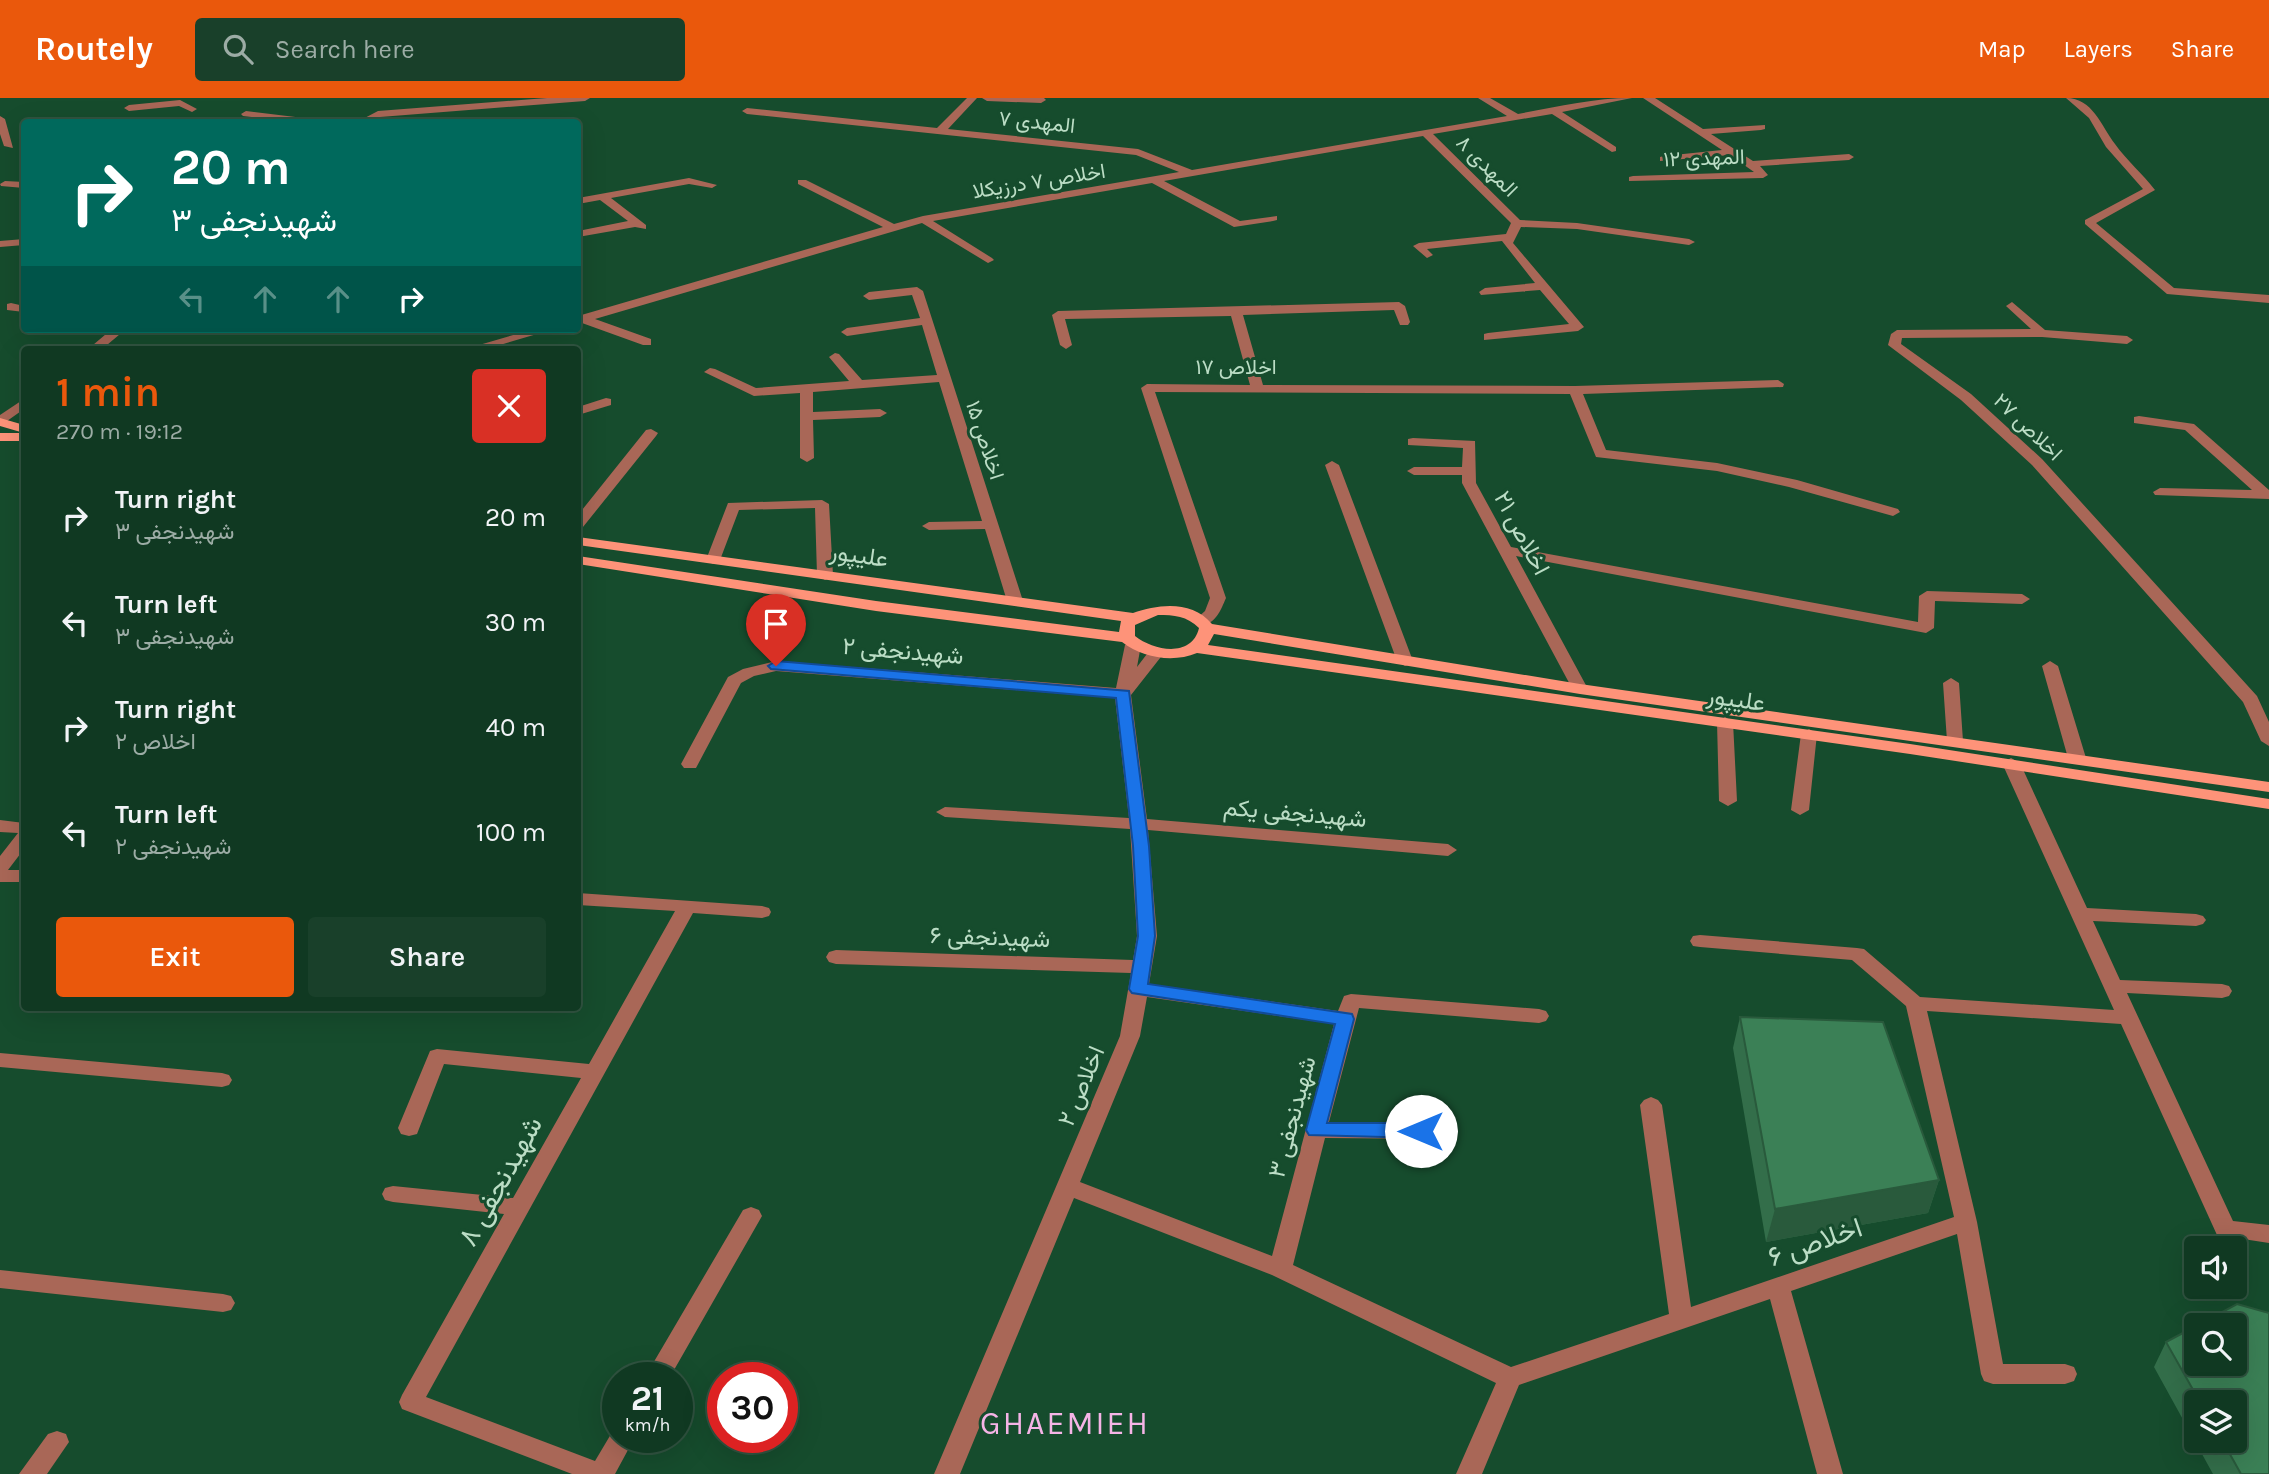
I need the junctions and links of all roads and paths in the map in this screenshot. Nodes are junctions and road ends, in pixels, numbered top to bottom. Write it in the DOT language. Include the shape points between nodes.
graph roads {
  1 [pos="135,98"];
  2 [pos="585,98"];
  3 [pos="972,98"];
  4 [pos="987,98"];
  5 [pos="1483,98"];
  6 [pos="1627,98"];
  7 [pos="1648,98"];
  8 [pos="2071,98"];
  9 [pos="537,100"];
  10 [pos="1041,100"];
  11 [pos="1580,100"];
  12 [pos="129,108"];
  13 [pos="192,109"];
  14 [pos="1551,109"];
  15 [pos="747,111"];
  16 [pos="246,114"];
  17 [pos="1515,116"];
  18 [pos="123,118"];
  19 [pos="0,119"];
  20 [pos="288,119"];
  21 [pos="368,119"];
  22 [pos="1761,127"];
  23 [pos="940,131"];
  24 [pos="1425,132"];
  25 [pos="1700,132"];
  26 [pos="9,146"];
  27 [pos="1612,149"];
  28 [pos="1732,152"];
  29 [pos="1849,157"];
  30 [pos="1664,159"];
  31 [pos="1751,164"];
  32 [pos="1194,174"];
  33 [pos="1633,179"];
  34 [pos="1156,181"];
  35 [pos="802,182"];
  36 [pos="5,184"];
  37 [pos="21,185"];
  38 [pos="712,185"];
  39 [pos="603,197"];
  40 [pos="581,201"];
  41 [pos="1273,218"];
  42 [pos="923,219"];
  43 [pos="1517,223"];
  44 [pos="894,228"];
  45 [pos="581,234"];
  46 [pos="1510,237"];
  47 [pos="21,242"];
  48 [pos="1689,242"];
  49 [pos="0,244"];
  50 [pos="1427,255"];
  51 [pos="988,260"];
  52 [pos="1543,286"];
  53 [pos="1485,292"];
  54 [pos="869,296"];
  55 [pos="2269,299"];
  56 [pos="2012,306"];
  57 [pos="11,307"];
  58 [pos="21,309"];
  59 [pos="1236,312"];
  60 [pos="581,319"];
  61 [pos="926,321"];
  62 [pos="1404,322"];
  63 [pos="847,332"];
  64 [pos="2042,332"];
  65 [pos="115,333"];
  66 [pos="503,335"];
  67 [pos="1488,337"];
  68 [pos="2127,340"];
  69 [pos="647,342"];
  70 [pos="1066,345"];
  71 [pos="98,346"];
  72 [pos="477,346"];
  73 [pos="835,356"];
  74 [pos="710,372"];
  75 [pos="944,378"];
  76 [pos="1778,384"];
  77 [pos="859,385"];
  78 [pos="806,388"];
  79 [pos="1257,388"];
  80 [pos="1575,390"];
  81 [pos="606,402"];
  82 [pos="21,405"];
  83 [pos="581,410"];
  84 [pos="880,412"];
  85 [pos="807,416"];
  86 [pos="2139,419"];
  87 [pos="0,422"];
  88 [pos="21,428"];
  89 [pos="651,433"];
  90 [pos="0,437"];
  91 [pos="21,437"];
  92 [pos="1413,442"];
  93 [pos="807,458"];
  94 [pos="1332,465"];
  95 [pos="1414,471"];
  96 [pos="1469,471"];
  97 [pos="2160,492"];
  98 [pos="2267,495"];
  99 [pos="1893,512"];
  100 [pos="581,520"];
  101 [pos="990,525"];
  102 [pos="929,526"];
  103 [pos="581,541"];
  104 [pos="1505,550"];
  105 [pos="713,559"];
  106 [pos="581,560"];
  107 [pos="825,575"];
  108 [pos="2022,599"];
  109 [pos="1015,601"];
  110 [pos="1134,618"];
  111 [pos="1205,625"];
  112 [pos="1130,642"];
  113 [pos="1195,648"];
  114 [pos="1156,653"];
  115 [pos="1405,661"];
  116 [pos="2050,666"];
  117 [pos="1951,683"];
  118 [pos="1580,689"];
  119 [pos="1124,694"];
  120 [pos="1725,722"];
  121 [pos="1809,734"];
  122 [pos="1955,741"];
  123 [pos="2269,741"];
  124 [pos="2007,756"];
  125 [pos="2077,758"];
  126 [pos="690,764"];
  127 [pos="2269,787"];
  128 [pos="1728,801"];
  129 [pos="2269,804"];
  130 [pos="1800,810"];
  131 [pos="945,812"];
  132 [pos="1137,824"];
  133 [pos="0,826"];
  134 [pos="21,828"];
  135 [pos="21,840"];
  136 [pos="1448,850"];
  137 [pos="0,868"];
  138 [pos="0,876"];
  139 [pos="21,876"];
  140 [pos="581,900"];
  141 [pos="687,906"];
  142 [pos="762,912"];
  143 [pos="2080,914"];
  144 [pos="2196,920"];
  145 [pos="1700,941"];
  146 [pos="836,957"];
  147 [pos="1142,967"];
  148 [pos="2113,986"];
  149 [pos="1138,989"];
  150 [pos="2222,991"];
  151 [pos="1915,1003"];
  152 [pos="1539,1016"];
  153 [pos="2128,1018"];
  154 [pos="1345,1019"];
  155 [pos="0,1060"];
  156 [pos="595,1072"];
  157 [pos="222,1080"];
  158 [pos="1651,1105"];
  159 [pos="409,1128"];
  160 [pos="1316,1130"];
  161 [pos="1447,1131"];
  162 [pos="1067,1186"];
  163 [pos="393,1194"];
  164 [pos="519,1207"];
  165 [pos="751,1216"];
  166 [pos="1966,1222"];
  167 [pos="2269,1234"];
  168 [pos="1280,1269"];
  169 [pos="0,1279"];
  170 [pos="1778,1287"];
  171 [pos="223,1303"];
  172 [pos="1681,1319"];
  173 [pos="666,1362"];
  174 [pos="2065,1374"];
  175 [pos="1510,1378"];
  176 [pos="57,1442"];
  177 [pos="613,1453"];
  178 [pos="32,1474"];
  179 [pos="601,1474"];
  180 [pos="947,1474"];
  181 [pos="1469,1474"];
  182 [pos="1830,1474"];
  1 -- 12 [label="street"];
  2 -- 9 [label="street"];
  3 -- 23 [label="street"];
  4 -- 10 [label="street"];
  5 -- 17 [label="street"];
  6 -- 11 [label="street, اخلاص ۷ درزیکلا"];
  7 -- 25 [label="street, المهدی ۱۲"];
  8 -- 55 [label="street" via="2093,116 2110,145 2150,190 2089,222 2171,291"];
  9 -- 21 [label="street" via="378,114"];
  11 -- 14 [label="street, اخلاص ۷ درزیکلا"];
  12 -- 13 [label="street" via="180,103"];
  12 -- 18 [label="street"];
  14 -- 17 [label="street, اخلاص ۷ درزیکلا"];
  14 -- 27 [label="street"];
  15 -- 23 [label="street, المهدی ۷"];
  16 -- 20 [label="street"];
  17 -- 24 [label="street, اخلاص ۷ درزیکلا"];
  19 -- 26 [label="street"];
  22 -- 25 [label="street"];
  23 -- 32 [label="street, المهدی ۷" via="1138,152"];
  24 -- 32 [label="street, اخلاص ۷ درزیکلا"];
  24 -- 43 [label="street, المهدی ۸"];
  25 -- 28 [label="street, المهدی ۱۲"];
  28 -- 30 [label="street"];
  28 -- 31 [label="street, المهدی ۱۲"];
  29 -- 31 [label="street"];
  31 -- 33 [label="street, المهدی ۱۲" via="1763,176"];
  32 -- 34 [label="street, اخلاص ۷ درزیکلا"];
  34 -- 41 [label="street" via="1238,225"];
  34 -- 42 [label="street, اخلاص ۷ درزیکلا"];
  35 -- 44 [label="street"];
  36 -- 37 [label="street"];
  38 -- 39 [label="street" via="689,180"];
  39 -- 40 [label="street"];
  39 -- 45 [label="street" via="641,227"];
  42 -- 44 [label="street, اخلاص ۷ درزیکلا"];
  42 -- 51 [label="street"];
  43 -- 46 [label="street, المهدی ۸"];
  43 -- 48 [label="street" via="1577,226"];
  44 -- 60 [label="street, اخلاص ۷ درزیکلا"];
  46 -- 50 [label="street" via="1419,246"];
  46 -- 52 [label="street, المهدی ۸" via="1507,243"];
  47 -- 49 [label="street"];
  52 -- 53 [label="street"];
  52 -- 67 [label="street, المهدی ۸" via="1578,327"];
  54 -- 61 [label="street, اخلاص ۱۵" via="917,291"];
  56 -- 64 [label="street"];
  57 -- 58 [label="street"];
  59 -- 62 [label="street" via="1399,306"];
  59 -- 70 [label="street" via="1058,315"];
  59 -- 79 [label="street"];
  60 -- 69 [label="street"];
  61 -- 63 [label="street"];
  61 -- 75 [label="street, اخلاص ۱۵"];
  64 -- 68 [label="street, اخلاص ۲۷"];
  64 -- 123 [label="street, اخلاص ۲۷" via="1896,334 1894,345 1966,397 2037,462 2251,700"];
  65 -- 71 [label="street"];
  66 -- 72 [label="street"];
  73 -- 77 [label="street"];
  74 -- 78 [label="street" via="754,392"];
  75 -- 77 [label="street"];
  75 -- 101 [label="street, اخلاص ۱۵"];
  76 -- 80 [label="street, اخلاص ۱۷"];
  77 -- 78 [label="street"];
  78 -- 85 [label="street"];
  79 -- 80 [label="street, اخلاص ۱۷"];
  79 -- 111 [label="street, اخلاص ۱۷" via="1147,388 1218,598"];
  80 -- 99 [label="street" via="1601,454 1717,467"];
  81 -- 83 [label="street"];
  82 -- 87 [label="street"];
  84 -- 85 [label="street"];
  85 -- 93 [label="street"];
  86 -- 98 [label="street" via="2189,427"];
  87 -- 88 [label="main road"];
  89 -- 100 [label="street"];
  90 -- 91 [label="main road"];
  92 -- 96 [label="street, اخلاص ۲۱" via="1470,444"];
  94 -- 115 [label="street"];
  95 -- 96 [label="street"];
  96 -- 104 [label="street, اخلاص ۲۱" via="1469,483"];
  97 -- 98 [label="street"];
  101 -- 102 [label="street"];
  101 -- 109 [label="street, اخلاص ۱۵"];
  103 -- 105 [label="main road, علیپور"];
  104 -- 108 [label="street" via="1926,628 1927,596"];
  104 -- 118 [label="street, اخلاص ۲۱"];
  105 -- 107 [label="main road, علیپور"];
  105 -- 107 [label="street" via="733,506 822,504"];
  106 -- 112 [label="main road, علیپور"];
  107 -- 109 [label="main road, علیپور"];
  109 -- 110 [label="main road, علیپور"];
  110 -- 111 [label="main road, علیپور" via="1156,610 1182,611"];
  110 -- 112 [label="main road" via="1127,624"];
  111 -- 113 [label="main road" via="1203,642"];
  111 -- 115 [label="main road, علیپور"];
  112 -- 114 [label="main road, علیپور"];
  112 -- 119 [label="street, اخلاص ۲"];
  113 -- 114 [label="main road, علیپور"];
  113 -- 120 [label="main road, علیپور"];
  114 -- 119 [label="street"];
  115 -- 118 [label="main road, علیپور"];
  116 -- 125 [label="street"];
  117 -- 122 [label="street"];
  118 -- 122 [label="main road, علیپور"];
  119 -- 126 [label="street, شهیدنجفی ۲" via="776,666 734,680"];
  119 -- 132 [label="street, اخلاص ۲"];
  120 -- 121 [label="main road, علیپور"];
  120 -- 128 [label="street"];
  121 -- 124 [label="main road, علیپور"];
  121 -- 130 [label="street"];
  122 -- 124 [label="main road, علیپور"];
  124 -- 125 [label="main road, علیپور"];
  124 -- 129 [label="main road, علیپور"];
  124 -- 143 [label="street"];
  125 -- 127 [label="main road, علیپور"];
  131 -- 132 [label="street, شهیدنجفی یکم"];
  132 -- 136 [label="street, شهیدنجفی یکم"];
  132 -- 147 [label="street, اخلاص ۲" via="1147,936"];
  133 -- 134 [label="street"];
  135 -- 137 [label="street"];
  138 -- 139 [label="street"];
  140 -- 141 [label="street"];
  141 -- 142 [label="street"];
  141 -- 156 [label="street, شهیدنجفی ۸"];
  143 -- 144 [label="street"];
  143 -- 148 [label="street"];
  145 -- 151 [label="street" via="1857,954"];
  146 -- 147 [label="street, شهیدنجفی ۶"];
  147 -- 149 [label="street, اخلاص ۲"];
  148 -- 150 [label="street"];
  148 -- 153 [label="street"];
  149 -- 154 [label="street"];
  149 -- 162 [label="street, اخلاص ۲" via="1130,1036"];
  151 -- 153 [label="street"];
  151 -- 166 [label="street"];
  152 -- 154 [label="street" via="1350,1001"];
  153 -- 167 [label="street" via="2225,1229"];
  154 -- 160 [label="street, شهیدنجفی ۳"];
  155 -- 157 [label="street"];
  156 -- 159 [label="street" via="437,1056"];
  156 -- 164 [label="street, شهیدنجفی ۸"];
  158 -- 172 [label="street"];
  160 -- 161 [label="street"];
  160 -- 168 [label="street, شهیدنجفی ۳"];
  162 -- 168 [label="street"];
  162 -- 180 [label="street, اخلاص ۲"];
  163 -- 164 [label="street"];
  164 -- 179 [label="street, شهیدنجفی ۸" via="411,1402"];
  165 -- 173 [label="street"];
  166 -- 170 [label="street, اخلاص ۶"];
  166 -- 174 [label="street" via="1993,1374"];
  168 -- 175 [label="street"];
  169 -- 171 [label="street"];
  170 -- 172 [label="street, اخلاص ۶"];
  170 -- 182 [label="street"];
  172 -- 175 [label="street, اخلاص ۶"];
  175 -- 181 [label="street"];
  176 -- 178 [label="street"];
  177 -- 179 [label="street"];
}
